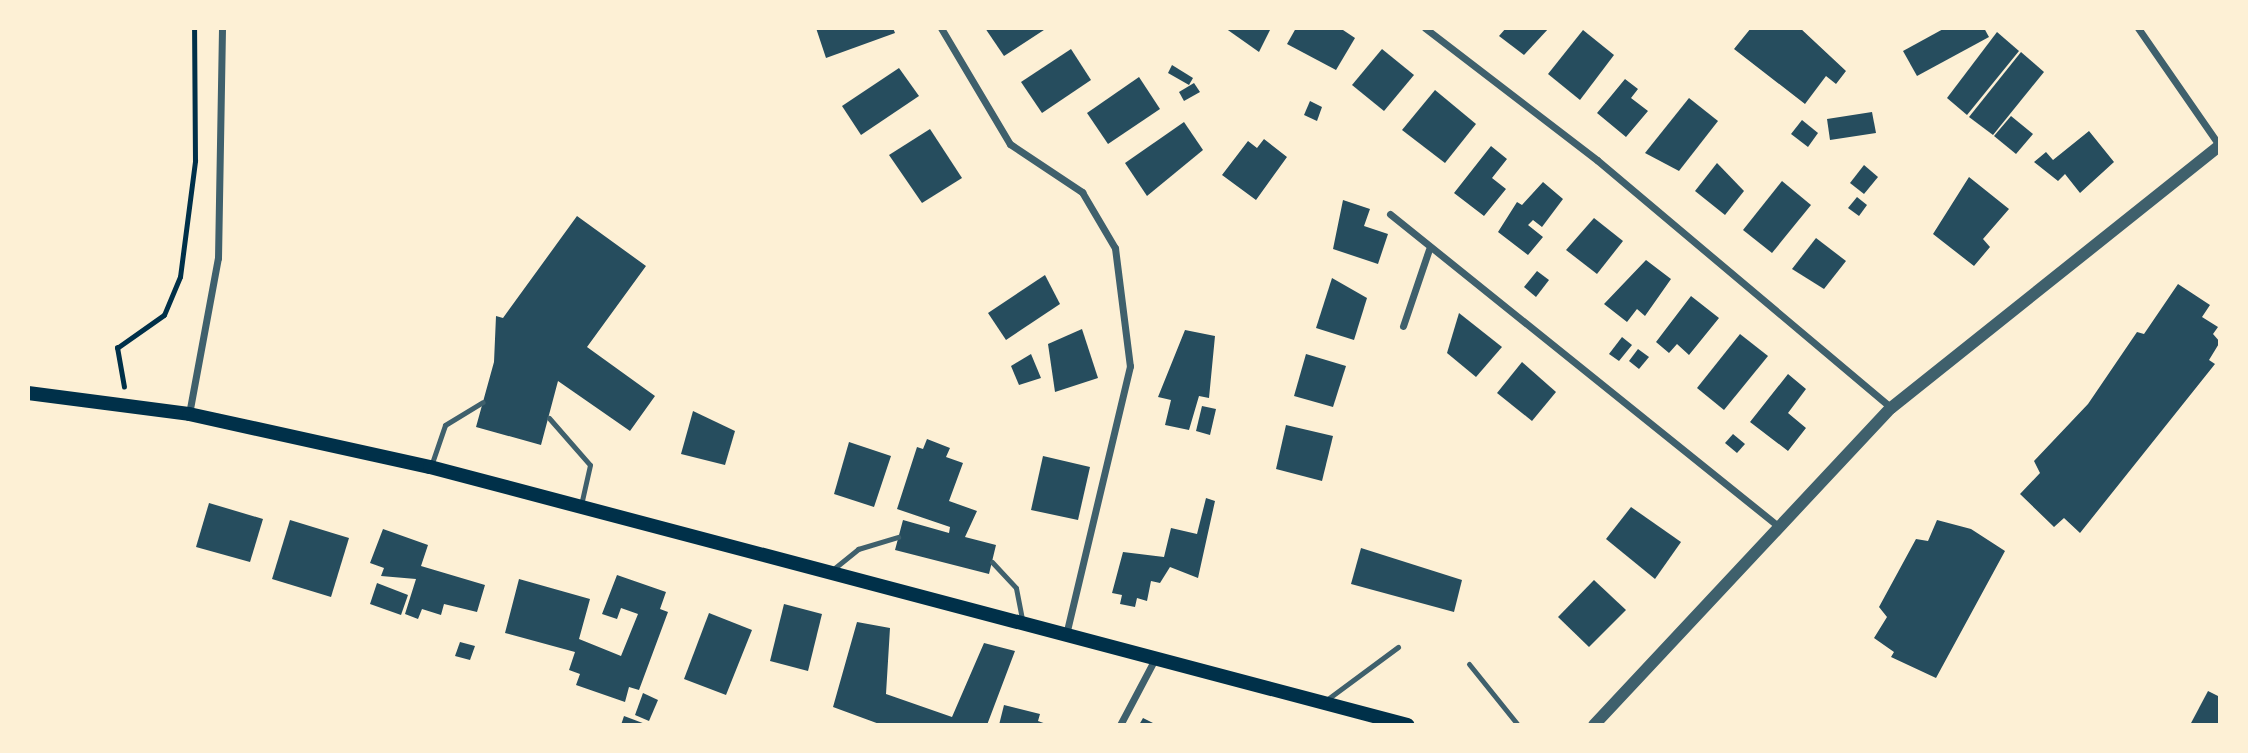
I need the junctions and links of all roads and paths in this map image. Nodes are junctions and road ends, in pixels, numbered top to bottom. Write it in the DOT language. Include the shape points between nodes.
graph roads {
  1 [pos="194,28"];
  2 [pos="222,28"];
  3 [pos="941,28"];
  4 [pos="1425,28"];
  5 [pos="2138,28"];
  6 [pos="2220,145"];
  7 [pos="1390,214"];
  8 [pos="1429,248"];
  9 [pos="1403,326"];
  10 [pos="28,393"];
  11 [pos="483,402"];
  12 [pos="127,405"];
  13 [pos="1891,408"];
  14 [pos="189,414"];
  15 [pos="549,418"];
  16 [pos="430,467"];
  17 [pos="581,505"];
  18 [pos="1778,526"];
  19 [pos="898,537"];
  20 [pos="992,562"];
  21 [pos="827,574"];
  22 [pos="1023,623"];
  23 [pos="1066,635"];
  24 [pos="1398,647"];
  25 [pos="1155,659"];
  26 [pos="1469,664"];
  27 [pos="1324,701"];
  28 [pos="1121,725"];
  29 [pos="1408,725"];
  30 [pos="1518,725"];
  31 [pos="1594,725"];
  1 -- 12 [label="path" via="191,215 180,277 164,315 117,348"];
  2 -- 14 [label="street" via="218,258"];
  3 -- 23 [label="street" via="1010,144 1082,192 1115,248 1130,366"];
  4 -- 13 [label="street" via="1597,160"];
  5 -- 6 [label="street"];
  6 -- 13 [label="street"];
  7 -- 8 [label="street"];
  8 -- 9 [label="street"];
  8 -- 18 [label="street"];
  10 -- 12 [label="main road"];
  11 -- 16 [label="lane" via="445,425"];
  12 -- 14 [label="main road"];
  13 -- 18 [label="street"];
  14 -- 16 [label="main road"];
  15 -- 17 [label="lane" via="590,465"];
  16 -- 17 [label="main road"];
  17 -- 21 [label="main road"];
  18 -- 31 [label="street"];
  19 -- 21 [label="lane" via="858,549"];
  20 -- 22 [label="lane" via="1016,588"];
  21 -- 22 [label="main road"];
  22 -- 23 [label="main road"];
  23 -- 25 [label="main road"];
  24 -- 27 [label="lane"];
  25 -- 27 [label="main road"];
  25 -- 28 [label="street"];
  26 -- 30 [label="lane"];
  27 -- 29 [label="main road"];
}
